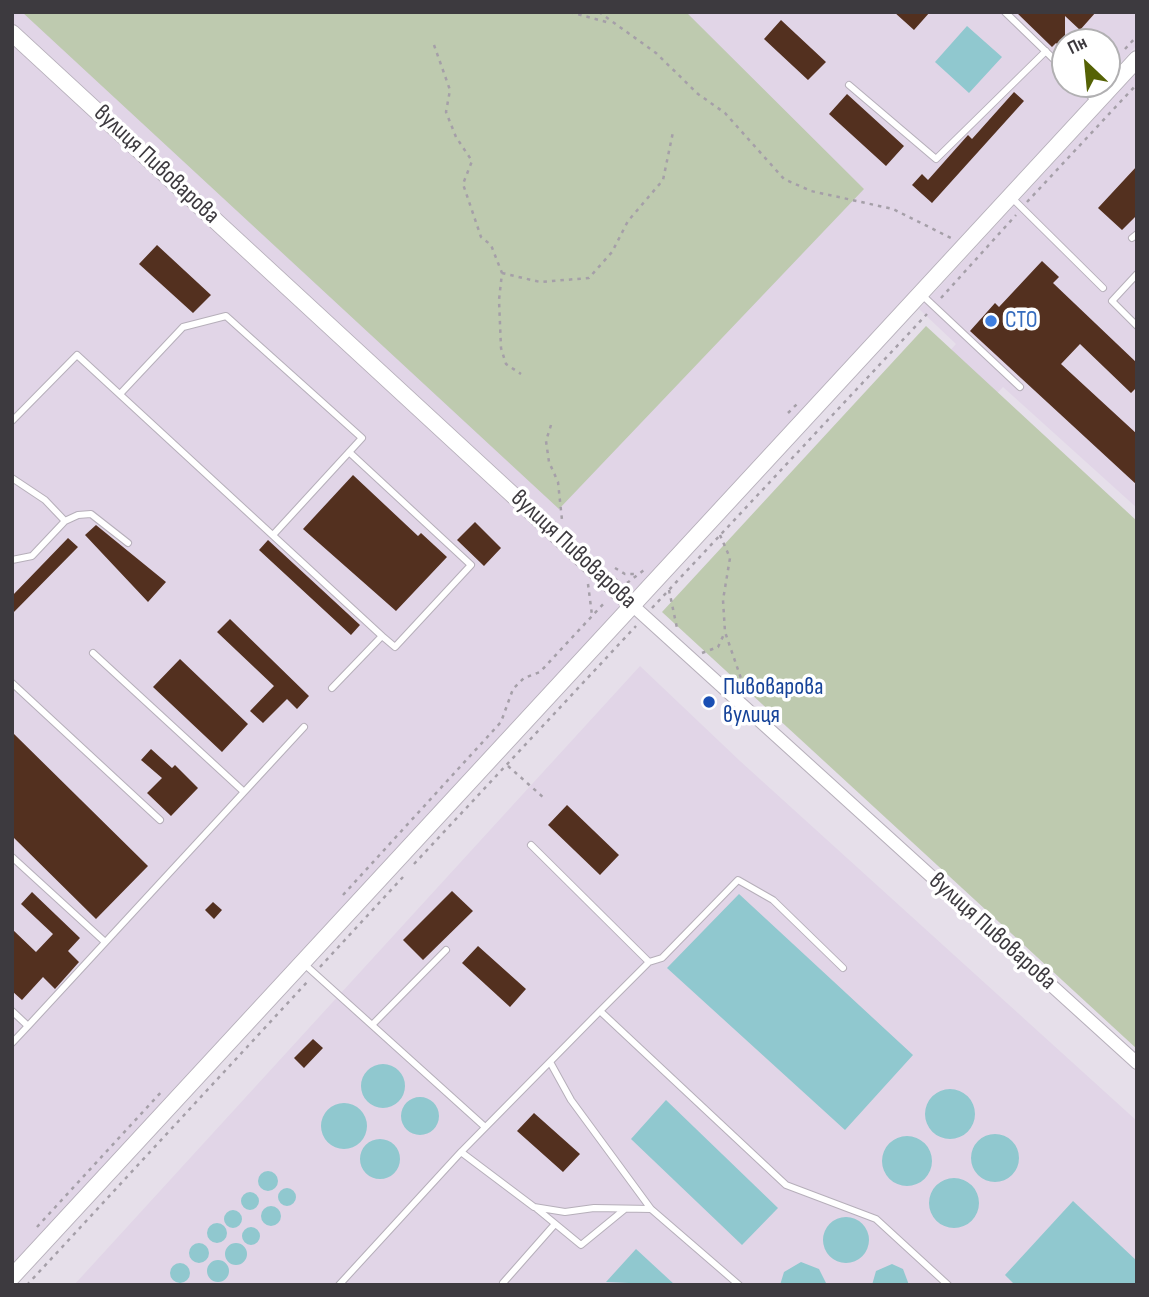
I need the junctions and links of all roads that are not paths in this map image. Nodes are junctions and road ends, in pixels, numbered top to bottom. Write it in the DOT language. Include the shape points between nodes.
graph roads {
  1 [pos="1004,12"];
  2 [pos="12,33"];
  3 [pos="1046,51"];
  4 [pos="1051,56"];
  5 [pos="1137,58"];
  6 [pos="849,85"];
  7 [pos="1093,98"];
  8 [pos="1097,102"];
  9 [pos="1010,196"];
  10 [pos="1137,274"];
  11 [pos="1104,288"];
  12 [pos="919,293"];
  13 [pos="1137,326"];
  14 [pos="1020,387"];
  15 [pos="120,394"];
  16 [pos="12,421"];
  17 [pos="349,452"];
  18 [pos="12,478"];
  19 [pos="65,521"];
  20 [pos="273,535"];
  21 [pos="128,543"];
  22 [pos="12,561"];
  23 [pos="631,604"];
  24 [pos="382,636"];
  25 [pos="93,653"];
  26 [pos="12,682"];
  27 [pos="332,688"];
  28 [pos="304,727"];
  29 [pos="243,791"];
  30 [pos="160,820"];
  31 [pos="531,845"];
  32 [pos="12,856"];
  33 [pos="105,942"];
  34 [pos="446,950"];
  35 [pos="302,962"];
  36 [pos="649,962"];
  37 [pos="843,968"];
  38 [pos="600,1011"];
  39 [pos="12,1012"];
  40 [pos="372,1025"];
  41 [pos="28,1026"];
  42 [pos="12,1043"];
  43 [pos="550,1062"];
  44 [pos="1137,1063"];
  45 [pos="485,1128"];
  46 [pos="461,1152"];
  47 [pos="534,1207"];
  48 [pos="626,1208"];
  49 [pos="651,1209"];
  50 [pos="555,1224"];
  51 [pos="12,1277"];
  52 [pos="503,1283"];
  53 [pos="339,1285"];
  54 [pos="739,1285"];
  55 [pos="948,1285"];
  1 -- 3 [label="lane"];
  2 -- 23 [label="main road, вулиця Пивоварова"];
  3 -- 4 [label="lane"];
  3 -- 6 [label="lane" via="936,159"];
  5 -- 8 [label="main road"];
  7 -- 8 [label="lane"];
  8 -- 9 [label="main road"];
  9 -- 11 [label="lane"];
  9 -- 12 [label="main road"];
  10 -- 13 [label="lane" via="1112,301"];
  12 -- 14 [label="lane"];
  12 -- 23 [label="main road"];
  15 -- 16 [label="lane" via="77,355"];
  15 -- 17 [label="lane" via="183,327 226,316 362,438"];
  15 -- 20 [label="lane"];
  17 -- 20 [label="lane"];
  17 -- 24 [label="lane" via="471,565 395,647"];
  18 -- 19 [label="lane" via="45,500"];
  19 -- 21 [label="lane" via="91,514"];
  19 -- 22 [label="lane" via="32,556"];
  20 -- 24 [label="lane"];
  23 -- 35 [label="main road"];
  23 -- 44 [label="street, вулиця Пивоварова"];
  24 -- 27 [label="lane"];
  25 -- 29 [label="lane"];
  26 -- 30 [label="lane"];
  28 -- 29 [label="lane"];
  29 -- 33 [label="lane"];
  31 -- 36 [label="lane"];
  32 -- 33 [label="lane"];
  33 -- 41 [label="lane"];
  34 -- 40 [label="lane"];
  35 -- 40 [label="lane"];
  35 -- 51 [label="main road"];
  36 -- 37 [label="lane" via="662,958 738,880 773,900"];
  36 -- 38 [label="lane"];
  38 -- 43 [label="lane"];
  38 -- 55 [label="lane" via="786,1185 876,1219"];
  39 -- 41 [label="lane"];
  40 -- 45 [label="lane"];
  41 -- 42 [label="lane"];
  43 -- 45 [label="lane"];
  43 -- 49 [label="lane" via="571,1100"];
  45 -- 46 [label="lane"];
  46 -- 47 [label="lane"];
  46 -- 53 [label="lane"];
  47 -- 48 [label="lane" via="565,1212"];
  47 -- 50 [label="lane"];
  48 -- 49 [label="lane"];
  48 -- 50 [label="lane" via="580,1245"];
  49 -- 54 [label="lane"];
  50 -- 52 [label="lane"];
}
